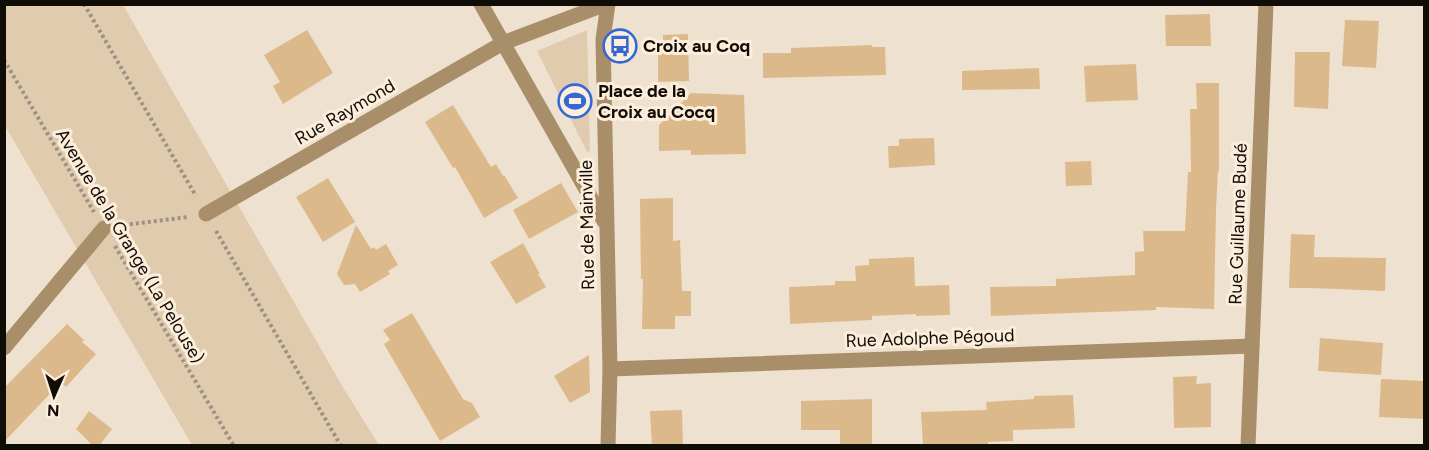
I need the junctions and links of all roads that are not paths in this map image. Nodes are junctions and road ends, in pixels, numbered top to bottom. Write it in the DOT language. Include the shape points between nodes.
graph roads {
  1 [pos="481,4"];
  2 [pos="607,4"];
  3 [pos="1266,4"];
  4 [pos="503,43"];
  5 [pos="206,214"];
  6 [pos="606,223"];
  7 [pos="104,228"];
  8 [pos="1252,346"];
  9 [pos="4,348"];
  10 [pos="610,369"];
  11 [pos="608,446"];
  12 [pos="1248,446"];
  1 -- 4 [label="street"];
  2 -- 4 [label="street"];
  2 -- 6 [label="street, Rue de Mainville" via="603,39"];
  3 -- 8 [label="street, Rue Guillaume Budé"];
  4 -- 5 [label="street, Rue Raymond"];
  4 -- 6 [label="street"];
  6 -- 10 [label="street, Rue de Mainville"];
  7 -- 9 [label="street"];
  8 -- 10 [label="street, Rue Adolphe Pégoud"];
  8 -- 12 [label="street, Rue Guillaume Budé"];
  10 -- 11 [label="street, Rue de Mainville"];
}
